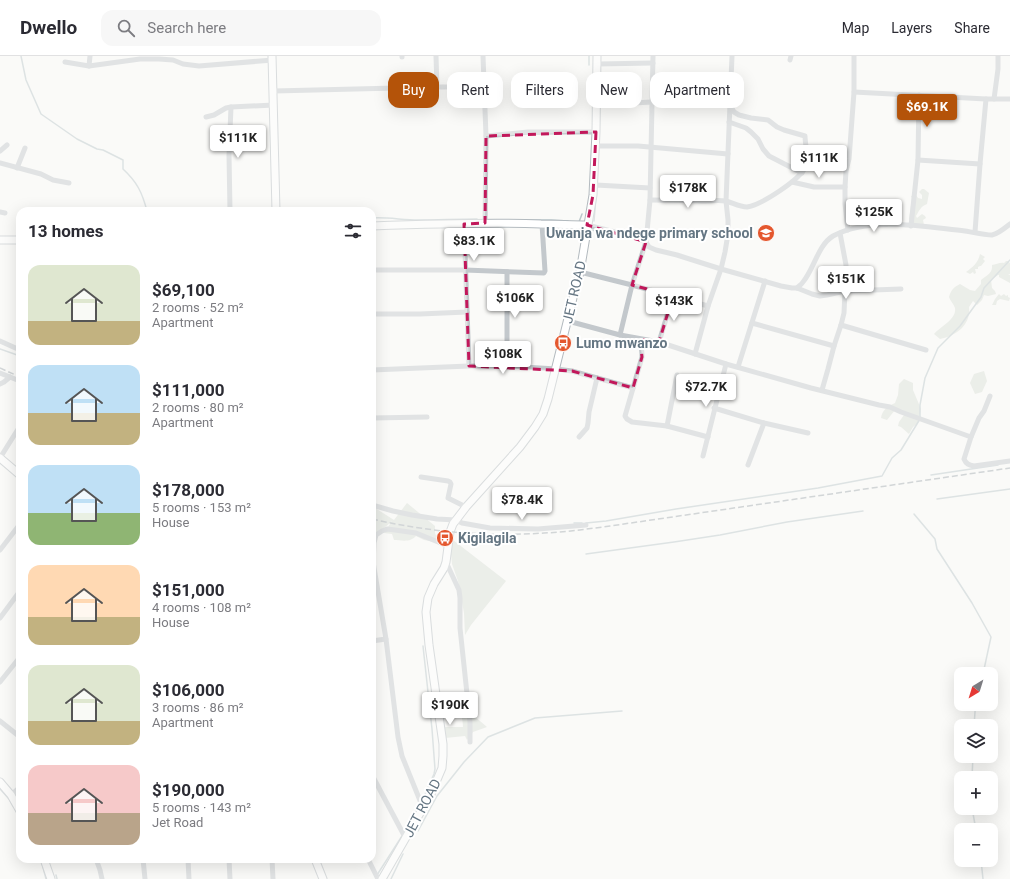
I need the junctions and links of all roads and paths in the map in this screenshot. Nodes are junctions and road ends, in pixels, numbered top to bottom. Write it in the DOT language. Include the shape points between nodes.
graph roads {
  1 [pos="90,56"];
  2 [pos="436,56"];
  3 [pos="483,56"];
  4 [pos="597,56"];
  5 [pos="653,56"];
  6 [pos="724,56"];
  7 [pos="732,56"];
  8 [pos="854,56"];
  9 [pos="998,56"];
  10 [pos="168,58"];
  11 [pos="272,58"];
  12 [pos="65,62"];
  13 [pos="653,63"];
  14 [pos="596,64"];
  15 [pos="89,66"];
  16 [pos="437,72"];
  17 [pos="484,72"];
  18 [pos="596,72"];
  19 [pos="653,72"];
  20 [pos="731,72"];
  21 [pos="388,88"];
  22 [pos="274,91"];
  23 [pos="854,92"];
  24 [pos="919,95"];
  25 [pos="986,99"];
  26 [pos="994,99"];
  27 [pos="1010,99"];
  28 [pos="274,105"];
  29 [pos="231,106"];
  30 [pos="485,108"];
  31 [pos="596,108"];
  32 [pos="652,108"];
  33 [pos="729,108"];
  34 [pos="732,108"];
  35 [pos="206,117"];
  36 [pos="729,122"];
  37 [pos="596,132"];
  38 [pos="486,136"];
  39 [pos="7,145"];
  40 [pos="595,146"];
  41 [pos="651,147"];
  42 [pos="25,148"];
  43 [pos="0,152"];
  44 [pos="728,154"];
  45 [pos="918,160"];
  46 [pos="0,163"];
  47 [pos="980,164"];
  48 [pos="17,168"];
  49 [pos="802,173"];
  50 [pos="792,182"];
  51 [pos="69,183"];
  52 [pos="594,187"];
  53 [pos="845,187"];
  54 [pos="650,188"];
  55 [pos="650,200"];
  56 [pos="726,201"];
  57 [pos="230,207"];
  58 [pos="276,207"];
  59 [pos="464,224"];
  60 [pos="485,224"];
  61 [pos="542,224"];
  62 [pos="1010,224"];
  63 [pos="588,225"];
  64 [pos="376,226"];
  65 [pos="911,226"];
  66 [pos="848,230"];
  67 [pos="975,232"];
  68 [pos="840,233"];
  69 [pos="0,240"];
  70 [pos="16,240"];
  71 [pos="646,242"];
  72 [pos="721,269"];
  73 [pos="376,270"];
  74 [pos="465,270"];
  75 [pos="507,272"];
  76 [pos="580,272"];
  77 [pos="765,281"];
  78 [pos="632,285"];
  79 [pos="797,288"];
  80 [pos="901,289"];
  81 [pos="527,290"];
  82 [pos="506,291"];
  83 [pos="844,291"];
  84 [pos="673,296"];
  85 [pos="708,306"];
  86 [pos="467,312"];
  87 [pos="376,314"];
  88 [pos="568,321"];
  89 [pos="752,323"];
  90 [pos="841,325"];
  91 [pos="620,335"];
  92 [pos="633,337"];
  93 [pos="0,341"];
  94 [pos="658,342"];
  95 [pos="834,346"];
  96 [pos="16,348"];
  97 [pos="926,350"];
  98 [pos="695,354"];
  99 [pos="726,364"];
  100 [pos="469,366"];
  101 [pos="507,366"];
  102 [pos="738,367"];
  103 [pos="556,369"];
  104 [pos="376,370"];
  105 [pos="0,373"];
  106 [pos="677,375"];
  107 [pos="10,377"];
  108 [pos="597,378"];
  109 [pos="16,379"];
  110 [pos="0,384"];
  111 [pos="633,388"];
  112 [pos="822,390"];
  113 [pos="990,396"];
  114 [pos="714,408"];
  115 [pos="427,417"];
  116 [pos="376,418"];
  117 [pos="764,423"];
  118 [pos="667,426"];
  119 [pos="16,432"];
  120 [pos="808,433"];
  121 [pos="708,437"];
  122 [pos="971,437"];
  123 [pos="579,438"];
  124 [pos="703,456"];
  125 [pos="0,458"];
  126 [pos="1010,461"];
  127 [pos="748,465"];
  128 [pos="16,472"];
  129 [pos="421,477"];
  130 [pos="376,506"];
  131 [pos="466,507"];
  132 [pos="456,520"];
  133 [pos="586,525"];
  134 [pos="16,529"];
  135 [pos="376,535"];
  136 [pos="448,546"];
  137 [pos="0,550"];
  138 [pos="446,562"];
  139 [pos="376,575"];
  140 [pos="16,596"];
  141 [pos="0,618"];
  142 [pos="386,639"];
  143 [pos="376,640"];
  144 [pos="16,662"];
  145 [pos="0,682"];
  146 [pos="0,721"];
  147 [pos="16,734"];
  148 [pos="470,742"];
  149 [pos="0,782"];
  150 [pos="376,783"];
  151 [pos="16,791"];
  152 [pos="12,795"];
  153 [pos="16,803"];
  154 [pos="423,808"];
  155 [pos="406,839"];
  156 [pos="45,863"];
  157 [pos="97,863"];
  158 [pos="143,863"];
  159 [pos="188,863"];
  160 [pos="229,863"];
  161 [pos="272,863"];
  162 [pos="317,863"];
  163 [pos="370,863"];
  164 [pos="51,879"];
  165 [pos="102,879"];
  166 [pos="145,879"];
  167 [pos="189,879"];
  168 [pos="230,879"];
  169 [pos="273,879"];
  170 [pos="323,879"];
  171 [pos="378,879"];
  172 [pos="382,879"];
  1 -- 15 [label="street"];
  2 -- 16 [label="street"];
  3 -- 17 [label="street"];
  4 -- 14 [label="main road, JET ROAD"];
  5 -- 13 [label="street"];
  6 -- 7 [label="street"];
  7 -- 20 [label="street"];
  8 -- 23 [label="street"];
  9 -- 26 [label="street"];
  10 -- 11 [label="street" via="183,64 199,66"];
  10 -- 15 [label="street"];
  11 -- 22 [label="main road"];
  12 -- 15 [label="street"];
  13 -- 14 [label="street"];
  13 -- 19 [label="street"];
  14 -- 18 [label="main road, JET ROAD"];
  21 -- 22 [label="street"];
  22 -- 28 [label="main road"];
  23 -- 24 [label="street"];
  23 -- 53 [label="street"];
  24 -- 25 [label="street"];
  24 -- 45 [label="street"];
  25 -- 26 [label="street"];
  25 -- 47 [label="street"];
  26 -- 27 [label="street"];
  28 -- 29 [label="street"];
  28 -- 58 [label="main road"];
  29 -- 35 [label="street"];
  29 -- 57 [label="street"];
  30 -- 38 [label="street"];
  31 -- 37 [label="main road, JET ROAD"];
  32 -- 41 [label="street"];
  33 -- 36 [label="street"];
  34 -- 49 [label="street" via="739,115 768,120 777,127 805,136 807,161"];
  36 -- 44 [label="street"];
  36 -- 49 [label="street" via="751,132 769,156"];
  37 -- 38 [label="street" via="528,132"];
  37 -- 40 [label="main road, JET ROAD"];
  38 -- 60 [label="street"];
  39 -- 43 [label="street"];
  40 -- 41 [label="street"];
  40 -- 52 [label="main road, JET ROAD"];
  41 -- 44 [label="street"];
  41 -- 54 [label="street"];
  42 -- 48 [label="street"];
  44 -- 56 [label="street"];
  45 -- 47 [label="street"];
  45 -- 65 [label="street"];
  46 -- 48 [label="street"];
  47 -- 67 [label="street"];
  48 -- 51 [label="street"];
  49 -- 50 [label="street"];
  50 -- 53 [label="street" via="814,187"];
  50 -- 56 [label="street" via="754,205 745,207"];
  52 -- 54 [label="street" via="596,185"];
  52 -- 63 [label="main road, JET ROAD"];
  53 -- 66 [label="street" via="844,204"];
  54 -- 55 [label="street"];
  55 -- 56 [label="street"];
  55 -- 71 [label="street"];
  56 -- 72 [label="street" via="728,234"];
  59 -- 60 [label="main road"];
  59 -- 64 [label="main road"];
  59 -- 74 [label="street"];
  60 -- 61 [label="main road"];
  61 -- 63 [label="main road"];
  61 -- 75 [label="street" via="545,272"];
  62 -- 67 [label="street" via="991,235"];
  63 -- 71 [label="street"];
  63 -- 76 [label="main road, JET ROAD"];
  65 -- 66 [label="street" via="874,224"];
  65 -- 67 [label="street"];
  66 -- 68 [label="street"];
  68 -- 79 [label="street" via="824,246"];
  68 -- 83 [label="street" via="846,265"];
  69 -- 70 [label="main road"];
  71 -- 72 [label="street" via="649,247 656,250"];
  71 -- 78 [label="street"];
  72 -- 77 [label="street"];
  72 -- 85 [label="street"];
  73 -- 74 [label="street"];
  74 -- 75 [label="street"];
  74 -- 86 [label="street"];
  75 -- 82 [label="street"];
  76 -- 78 [label="street"];
  76 -- 88 [label="main road, JET ROAD"];
  77 -- 79 [label="street"];
  77 -- 89 [label="street"];
  78 -- 84 [label="street"];
  78 -- 91 [label="street"];
  79 -- 83 [label="street" via="820,296"];
  80 -- 83 [label="street"];
  81 -- 82 [label="street"];
  82 -- 101 [label="street"];
  83 -- 90 [label="street"];
  84 -- 85 [label="street"];
  84 -- 94 [label="street"];
  85 -- 98 [label="street"];
  86 -- 87 [label="street"];
  86 -- 100 [label="street"];
  88 -- 91 [label="street"];
  88 -- 103 [label="main road, JET ROAD"];
  89 -- 95 [label="street"];
  89 -- 102 [label="street"];
  90 -- 95 [label="street"];
  90 -- 97 [label="street"];
  91 -- 92 [label="street"];
  92 -- 94 [label="street"];
  92 -- 111 [label="street" via="638,341 642,352"];
  93 -- 96 [label="street"];
  94 -- 98 [label="street"];
  95 -- 112 [label="street"];
  98 -- 99 [label="street"];
  99 -- 102 [label="street"];
  99 -- 114 [label="street"];
  100 -- 101 [label="street"];
  100 -- 104 [label="street"];
  101 -- 103 [label="street"];
  102 -- 112 [label="street"];
  103 -- 108 [label="street"];
  103 -- 131 [label="main road, JET ROAD" via="543,414 535,427"];
  105 -- 107 [label="street"];
  106 -- 118 [label="street"];
  107 -- 109 [label="street"];
  107 -- 110 [label="street"];
  108 -- 111 [label="street"];
  108 -- 123 [label="street" via="587,428"];
  111 -- 118 [label="street" via="625,416 627,419 632,422"];
  112 -- 122 [label="street" via="890,407"];
  113 -- 122 [label="street"];
  114 -- 117 [label="street"];
  114 -- 121 [label="street"];
  115 -- 116 [label="street"];
  117 -- 120 [label="street"];
  117 -- 127 [label="street"];
  118 -- 121 [label="street"];
  119 -- 125 [label="street"];
  121 -- 124 [label="street"];
  122 -- 126 [label="street" via="964,459 968,465"];
  125 -- 128 [label="main road"];
  129 -- 131 [label="street" via="450,482 448,498"];
  130 -- 132 [label="street" via="438,520"];
  131 -- 132 [label="main road, JET ROAD"];
  132 -- 133 [label="street" via="490,528 538,529"];
  132 -- 136 [label="main road, JET ROAD" via="450,532"];
  134 -- 137 [label="street"];
  135 -- 136 [label="street" via="387,529 416,533"];
  136 -- 138 [label="main road, JET ROAD"];
  138 -- 148 [label="street" via="459,590"];
  138 -- 154 [label="main road, JET ROAD" via="430,591 426,612 443,756 439,776"];
  139 -- 142 [label="street"];
  140 -- 141 [label="street"];
  142 -- 143 [label="street"];
  142 -- 154 [label="street" via="402,756"];
  144 -- 145 [label="street"];
  146 -- 147 [label="street"];
  149 -- 152 [label="main road"];
  150 -- 155 [label="street"];
  151 -- 152 [label="street"];
  152 -- 153 [label="main road"];
  154 -- 155 [label="main road, JET ROAD"];
  155 -- 172 [label="main road, JET ROAD"];
  156 -- 164 [label="main road"];
  157 -- 165 [label="street"];
  158 -- 166 [label="street"];
  159 -- 167 [label="street"];
  160 -- 168 [label="street"];
  161 -- 169 [label="street"];
  162 -- 170 [label="main road"];
  163 -- 171 [label="street"];
}
